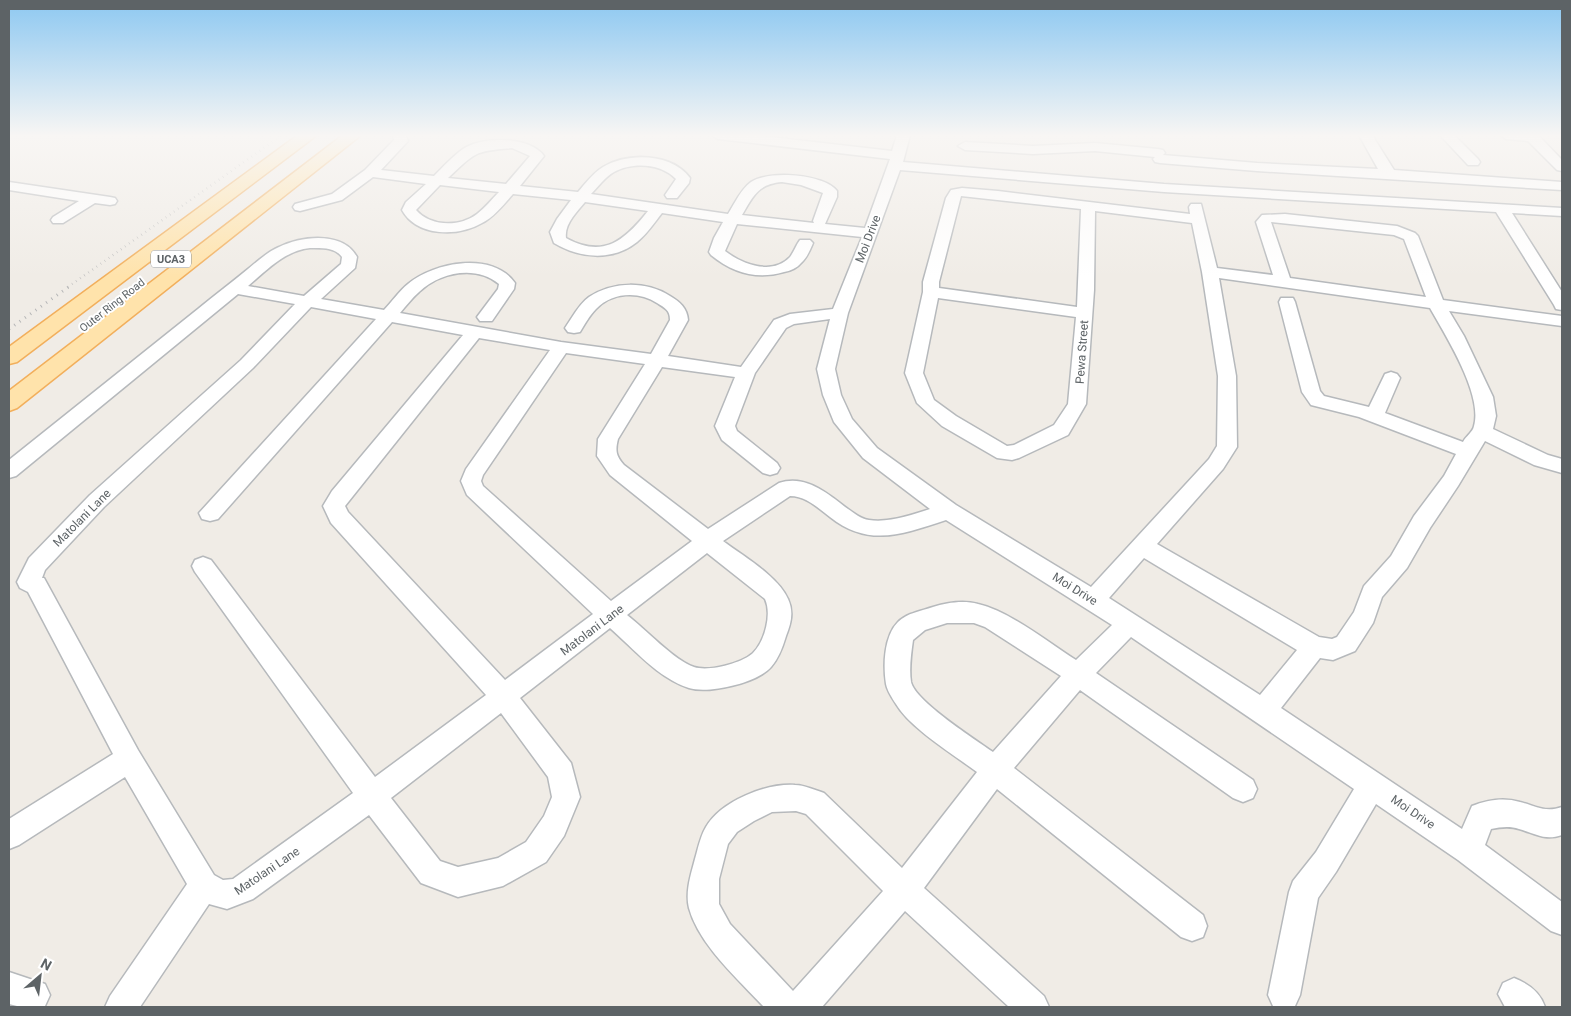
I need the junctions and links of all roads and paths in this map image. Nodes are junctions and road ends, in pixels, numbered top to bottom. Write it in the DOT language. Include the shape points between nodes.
graph roads {
  1 [pos="245,182"];
  2 [pos="274,182"];
  3 [pos="292,182"];
  4 [pos="357,182"];
  5 [pos="434,182"];
  6 [pos="465,182"];
  7 [pos="514,182"];
  8 [pos="595,182"];
  9 [pos="682,182"];
  10 [pos="762,182"];
  11 [pos="810,182"];
  12 [pos="888,182"];
  13 [pos="1185,182"];
  14 [pos="1440,182"];
  15 [pos="1506,182"];
  16 [pos="9,186"];
  17 [pos="1562,186"];
  18 [pos="28,188"];
  19 [pos="509,188"];
  20 [pos="1197,189"];
  21 [pos="672,195"];
  22 [pos="581,197"];
  23 [pos="93,198"];
  24 [pos="9,199"];
  25 [pos="110,201"];
  26 [pos="1458,205"];
  27 [pos="300,207"];
  28 [pos="1088,207"];
  29 [pos="659,208"];
  30 [pos="1501,208"];
  31 [pos="1562,212"];
  32 [pos="733,219"];
  33 [pos="1198,219"];
  34 [pos="58,220"];
  35 [pos="820,221"];
  36 [pos="870,234"];
  37 [pos="805,242"];
  38 [pos="1210,272"];
  39 [pos="1283,281"];
  40 [pos="233,288"];
  41 [pos="931,292"];
  42 [pos="307,302"];
  43 [pos="1287,302"];
  44 [pos="1437,305"];
  45 [pos="1562,305"];
  46 [pos="840,313"];
  47 [pos="1084,313"];
  48 [pos="390,316"];
  49 [pos="1562,321"];
  50 [pos="481,324"];
  51 [pos="574,328"];
  52 [pos="561,347"];
  53 [pos="9,357"];
  54 [pos="656,362"];
  55 [pos="746,373"];
  56 [pos="1391,378"];
  57 [pos="9,384"];
  58 [pos="9,403"];
  59 [pos="1374,416"];
  60 [pos="1483,432"];
  61 [pos="1468,451"];
  62 [pos="1562,466"];
  63 [pos="770,468"];
  64 [pos="9,470"];
  65 [pos="948,511"];
  66 [pos="210,514"];
  67 [pos="707,542"];
  68 [pos="1142,546"];
  69 [pos="203,566"];
  70 [pos="1093,600"];
  71 [pos="611,616"];
  72 [pos="1129,624"];
  73 [pos="1314,647"];
  74 [pos="1078,674"];
  75 [pos="503,696"];
  76 [pos="1263,711"];
  77 [pos="129,759"];
  78 [pos="995,770"];
  79 [pos="1372,785"];
  80 [pos="1243,789"];
  81 [pos="372,796"];
  82 [pos="1562,821"];
  83 [pos="9,835"];
  84 [pos="1468,850"];
  85 [pos="204,885"];
  86 [pos="904,890"];
  87 [pos="1562,920"];
  88 [pos="1192,926"];
  89 [pos="1284,995"];
  90 [pos="121,1007"];
  91 [pos="786,1007"];
  92 [pos="801,1007"];
  93 [pos="1033,1007"];
  1 -- 53 [label="main road, Outer Ring Road / UCA3"];
  2 -- 57 [label="main road, Outer Ring Road / UCA3"];
  3 -- 58 [label="main road, UCA3"];
  4 -- 27 [label="street" via="338,197"];
  5 -- 19 [label="street" via="409,210 410,214 433,228 460,225 481,218"];
  6 -- 19 [label="street"];
  7 -- 19 [label="street"];
  8 -- 22 [label="street"];
  9 -- 21 [label="street"];
  10 -- 32 [label="street" via="751,189"];
  11 -- 35 [label="street" via="830,191"];
  12 -- 36 [label="street, Moi Drive"];
  13 -- 20 [label="street"];
  14 -- 26 [label="street"];
  15 -- 17 [label="street"];
  16 -- 18 [label="street"];
  18 -- 23 [label="street"];
  18 -- 24 [label="street"];
  19 -- 22 [label="street"];
  20 -- 26 [label="street"];
  20 -- 33 [label="street"];
  22 -- 29 [label="street"];
  22 -- 29 [label="street" via="558,232 559,240 573,249 588,252 608,250 627,242"];
  23 -- 25 [label="street"];
  23 -- 34 [label="street"];
  26 -- 30 [label="street"];
  28 -- 33 [label="street"];
  28 -- 41 [label="street" via="956,193 952,198"];
  28 -- 47 [label="street, Pewa Street"];
  29 -- 32 [label="street"];
  30 -- 31 [label="street"];
  30 -- 45 [label="street"];
  32 -- 36 [label="street"];
  32 -- 37 [label="street" via="718,244 717,252 746,269 772,272 791,264 798,258"];
  33 -- 38 [label="street"];
  36 -- 46 [label="street, Moi Drive"];
  38 -- 39 [label="street"];
  38 -- 68 [label="street" via="1227,376 1226,447 1216,464"];
  39 -- 44 [label="street"];
  39 -- 44 [label="street" via="1263,225 1264,219 1285,218 1397,231 1410,236 1415,245"];
  40 -- 42 [label="street"];
  40 -- 42 [label="street" via="290,247 319,243 342,248 351,259 349,265"];
  40 -- 64 [label="street"];
  41 -- 47 [label="street"];
  41 -- 47 [label="street, Pewa Street" via="914,373 926,403 949,421 1004,453 1021,450 1061,430 1077,404"];
  42 -- 48 [label="street"];
  42 -- 77 [label="street, Matolani Lane" via="247,364 98,502 36,564 30,575 28,582 36,586"];
  43 -- 59 [label="street" via="1313,395 1318,401"];
  44 -- 49 [label="street"];
  44 -- 60 [label="street" via="1484,397 1486,416"];
  46 -- 55 [label="street" via="790,319 780,324"];
  46 -- 65 [label="street, Moi Drive" via="826,370 832,395 844,422 870,453"];
  48 -- 50 [label="street"];
  48 -- 50 [label="street" via="414,287 427,279 443,272 475,266 489,270 507,283"];
  48 -- 66 [label="street"];
  50 -- 52 [label="street"];
  50 -- 75 [label="street" via="334,506 339,517"];
  51 -- 54 [label="street" via="588,308 603,296 643,290 656,294 674,306 679,312 679,320"];
  52 -- 54 [label="street"];
  52 -- 71 [label="street" via="478,466 471,481 474,490"];
  54 -- 55 [label="street"];
  54 -- 67 [label="street" via="608,439 604,450 606,458"];
  55 -- 63 [label="street" via="725,426 729,435"];
  56 -- 59 [label="street"];
  59 -- 61 [label="street"];
  60 -- 61 [label="street"];
  60 -- 62 [label="street" via="1541,460"];
  61 -- 73 [label="street" via="1399,562 1372,593 1364,616 1346,644 1333,650"];
  65 -- 67 [label="street, Matolani Lane" via="889,527 867,528 796,486 786,488"];
  65 -- 70 [label="street, Moi Drive"];
  67 -- 71 [label="street, Matolani Lane"];
  67 -- 71 [label="street" via="773,592 780,604 780,618 769,651 760,663 742,672 706,680 690,678"];
  68 -- 70 [label="street"];
  68 -- 73 [label="street"];
  69 -- 81 [label="street"];
  70 -- 72 [label="street, Moi Drive"];
  71 -- 75 [label="street, Matolani Lane"];
  72 -- 74 [label="street"];
  72 -- 76 [label="street, Moi Drive"];
  73 -- 76 [label="street"];
  74 -- 78 [label="street"];
  74 -- 78 [label="street" via="993,620 976,613 947,613 917,622 907,629 901,638 898,662 899,685 906,698 922,715"];
  74 -- 80 [label="street"];
  75 -- 81 [label="street, Matolani Lane"];
  75 -- 81 [label="street" via="562,772 566,797 554,826 536,852 504,871 458,882 430,873"];
  76 -- 79 [label="street, Moi Drive"];
  77 -- 83 [label="street"];
  77 -- 85 [label="street, Matolani Lane"];
  78 -- 86 [label="street"];
  78 -- 88 [label="street"];
  79 -- 84 [label="street, Moi Drive"];
  79 -- 89 [label="street" via="1304,892"];
  81 -- 85 [label="street, Matolani Lane" via="243,889 231,895 218,895"];
  82 -- 84 [label="street" via="1554,825 1536,823 1515,814 1482,816"];
  84 -- 87 [label="street, Moi Drive"];
  85 -- 90 [label="street"];
  86 -- 91 [label="street" via="814,803 796,798 772,799 726,822 716,837 704,879 704,907 720,935"];
  86 -- 92 [label="street"];
  86 -- 93 [label="street"];
}
